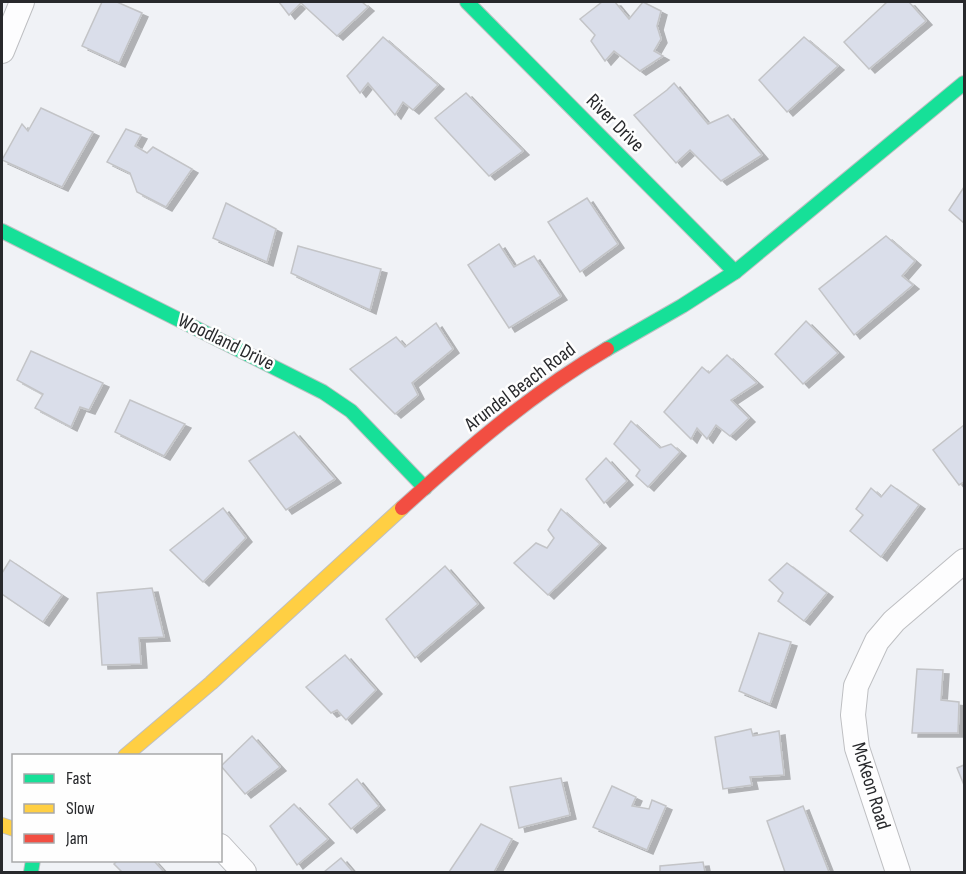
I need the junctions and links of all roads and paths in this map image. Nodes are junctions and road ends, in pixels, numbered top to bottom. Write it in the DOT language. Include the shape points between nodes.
graph roads {
  1 [pos="22,2"];
  2 [pos="467,2"];
  3 [pos="2,51"];
  4 [pos="963,88"];
  5 [pos="2,231"];
  6 [pos="735,272"];
  7 [pos="425,488"];
  8 [pos="964,561"];
  9 [pos="132,753"];
  10 [pos="222,848"];
  11 [pos="244,873"];
  12 [pos="898,873"];
  1 -- 3 [label="street"];
  2 -- 6 [label="street, River Drive"];
  4 -- 6 [label="street, Arundel Beach Road"];
  5 -- 7 [label="street, Woodland Drive" via="323,392 351,411"];
  6 -- 7 [label="street, Arundel Beach Road" via="560,378"];
  7 -- 9 [label="street, Arundel Beach Road"];
  8 -- 12 [label="street, McKeon Road" via="894,621 878,641 856,686 853,715 857,748"];
  10 -- 11 [label="street"];
}
